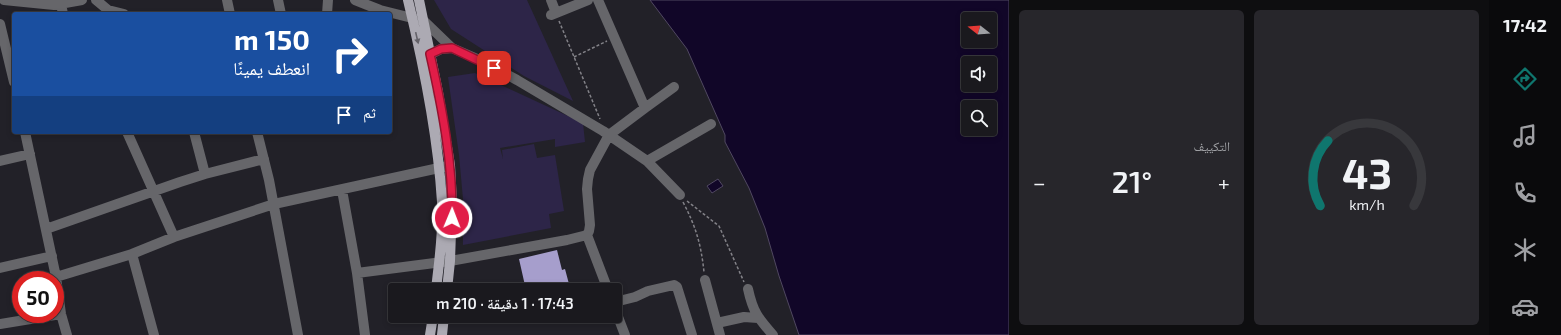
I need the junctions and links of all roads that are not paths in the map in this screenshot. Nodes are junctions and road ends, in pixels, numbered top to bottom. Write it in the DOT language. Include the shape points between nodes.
graph roads {
  1 [pos="4,0"];
  2 [pos="82,0"];
  3 [pos="96,0"];
  4 [pos="227,0"];
  5 [pos="278,0"];
  6 [pos="328,0"];
  7 [pos="355,0"];
  8 [pos="408,0"];
  9 [pos="419,0"];
  10 [pos="550,0"];
  11 [pos="588,0"];
  12 [pos="598,0"];
  13 [pos="62,9"];
  14 [pos="107,12"];
  15 [pos="230,12"];
  16 [pos="281,12"];
  17 [pos="327,12"];
  18 [pos="388,12"];
  19 [pos="392,13"];
  20 [pos="412,18"];
  21 [pos="424,21"];
  22 [pos="1,31"];
  23 [pos="452,48"];
  24 [pos="430,54"];
  25 [pos="12,74"];
  26 [pos="674,87"];
  27 [pos="645,108"];
  28 [pos="711,124"];
  29 [pos="606,133"];
  30 [pos="25,134"];
  31 [pos="128,134"];
  32 [pos="195,134"];
  33 [pos="258,134"];
  34 [pos="30,154"];
  35 [pos="264,159"];
  36 [pos="0,161"];
  37 [pos="647,161"];
  38 [pos="450,165"];
  39 [pos="439,167"];
  40 [pos="205,174"];
  41 [pos="342,190"];
  42 [pos="154,191"];
  43 [pos="680,195"];
  44 [pos="274,204"];
  45 [pos="46,229"];
  46 [pos="587,235"];
  47 [pos="174,237"];
  48 [pos="132,254"];
  49 [pos="52,256"];
  50 [pos="450,261"];
  51 [pos="439,262"];
  52 [pos="0,268"];
  53 [pos="55,271"];
  54 [pos="357,273"];
  55 [pos="64,274"];
  56 [pos="705,280"];
  57 [pos="437,283"];
  58 [pos="448,283"];
  59 [pos="605,283"];
  60 [pos="748,290"];
  61 [pos="622,300"];
  62 [pos="758,318"];
  63 [pos="12,322"];
  64 [pos="64,323"];
  65 [pos="432,323"];
  66 [pos="443,323"];
  67 [pos="620,323"];
  68 [pos="717,323"];
  69 [pos="0,324"];
  70 [pos="67,335"];
  71 [pos="154,335"];
  72 [pos="298,335"];
  73 [pos="365,335"];
  74 [pos="430,335"];
  75 [pos="442,335"];
  76 [pos="625,335"];
  77 [pos="692,335"];
  78 [pos="717,335"];
  79 [pos="773,335"];
  1 -- 13 [label="street" via="48,4"];
  2 -- 13 [label="street"];
  3 -- 14 [label="street"];
  4 -- 15 [label="street"];
  5 -- 16 [label="street"];
  6 -- 17 [label="street"];
  7 -- 18 [label="street"];
  8 -- 20 [label="main road"];
  9 -- 21 [label="main road"];
  10 -- 11 [label="street" via="553,14"];
  12 -- 27 [label="street"];
  19 -- 20 [label="street"];
  20 -- 21 [label="street"];
  20 -- 39 [label="main road, one-way" via="429,91"];
  21 -- 23 [label="street"];
  21 -- 24 [label="main road"];
  22 -- 25 [label="street"];
  23 -- 24 [label="street"];
  23 -- 29 [label="street" via="517,80"];
  24 -- 38 [label="main road"];
  26 -- 27 [label="street"];
  27 -- 29 [label="street"];
  28 -- 37 [label="street"];
  29 -- 37 [label="street"];
  29 -- 46 [label="street" via="588,179 590,231"];
  30 -- 34 [label="street"];
  31 -- 42 [label="street"];
  32 -- 40 [label="street"];
  33 -- 35 [label="street"];
  34 -- 36 [label="street"];
  34 -- 45 [label="street"];
  35 -- 40 [label="street"];
  35 -- 44 [label="street"];
  37 -- 43 [label="street"];
  38 -- 39 [label="street"];
  38 -- 50 [label="main road"];
  39 -- 41 [label="street"];
  39 -- 51 [label="main road" via="443,203"];
  40 -- 42 [label="street"];
  41 -- 44 [label="street"];
  41 -- 54 [label="street"];
  42 -- 45 [label="street"];
  42 -- 47 [label="street"];
  44 -- 47 [label="street"];
  44 -- 72 [label="street"];
  45 -- 49 [label="street"];
  46 -- 50 [label="street"];
  46 -- 59 [label="street"];
  47 -- 48 [label="street"];
  48 -- 55 [label="street"];
  48 -- 71 [label="street"];
  49 -- 52 [label="street"];
  49 -- 53 [label="street"];
  50 -- 51 [label="street"];
  50 -- 58 [label="main road"];
  51 -- 54 [label="street"];
  51 -- 57 [label="main road"];
  54 -- 73 [label="street"];
  56 -- 68 [label="street"];
  60 -- 62 [label="street"];
  61 -- 77 [label="street" via="674,285 677,287"];
  62 -- 68 [label="street" via="744,317"];
  62 -- 79 [label="street"];
  63 -- 69 [label="street"];
  64 -- 70 [label="street"];
  65 -- 74 [label="main road"];
  66 -- 75 [label="main road"];
  67 -- 76 [label="street"];
  68 -- 78 [label="street"];
}
